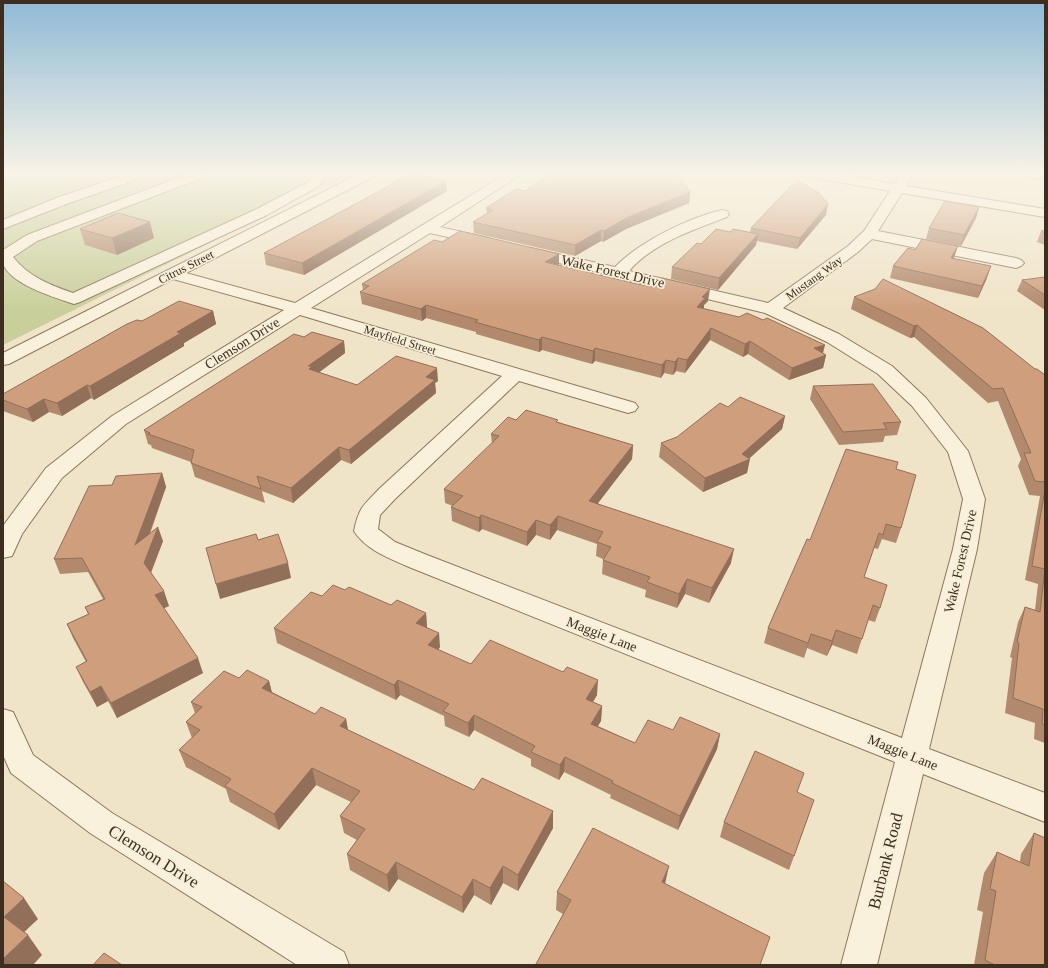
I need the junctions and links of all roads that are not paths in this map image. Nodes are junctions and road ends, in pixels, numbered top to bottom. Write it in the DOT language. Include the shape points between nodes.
graph roads {
  1 [pos="17,219"];
  2 [pos="81,219"];
  3 [pos="246,219"];
  4 [pos="280,219"];
  5 [pos="442,219"];
  6 [pos="709,219"];
  7 [pos="878,219"];
  8 [pos="3,225"];
  9 [pos="428,228"];
  10 [pos="869,234"];
  11 [pos="1016,263"];
  12 [pos="619,272"];
  13 [pos="171,274"];
  14 [pos="297,309"];
  15 [pos="771,309"];
  16 [pos="3,360"];
  17 [pos="514,375"];
  18 [pos="628,407"];
  19 [pos="3,550"];
  20 [pos="3,721"];
  21 [pos="912,756"];
  22 [pos="1045,808"];
  23 [pos="331,965"];
  24 [pos="859,965"];
  1 -- 8 [label="street"];
  2 -- 3 [label="street" via="32,238 4,256 16,271 39,286 74,298"];
  4 -- 13 [label="street, Citrus Street"];
  5 -- 9 [label="street, Clemson Drive"];
  6 -- 12 [label="street" via="686,228 636,255"];
  7 -- 10 [label="street, Mustang Way"];
  9 -- 12 [label="street, Wake Forest Drive"];
  9 -- 14 [label="street, Clemson Drive"];
  10 -- 11 [label="street"];
  10 -- 15 [label="street, Mustang Way" via="854,249"];
  12 -- 15 [label="street, Wake Forest Drive"];
  13 -- 14 [label="street, Mayfield Street"];
  13 -- 16 [label="street, Citrus Street"];
  14 -- 17 [label="street, Mayfield Street"];
  14 -- 19 [label="street, Clemson Drive" via="119,420 54,474 11,532"];
  15 -- 21 [label="street, Wake Forest Drive" via="833,338 885,370 919,402 958,451 974,499 964,550"];
  17 -- 18 [label="street, Mayfield Street"];
  17 -- 21 [label="street, Maggie Lane" via="387,494 369,513 366,531 387,548 418,561"];
  20 -- 23 [label="street, Clemson Drive" via="22,764 100,823"];
  21 -- 22 [label="street, Maggie Lane"];
  21 -- 24 [label="street, Burbank Road"];
}
